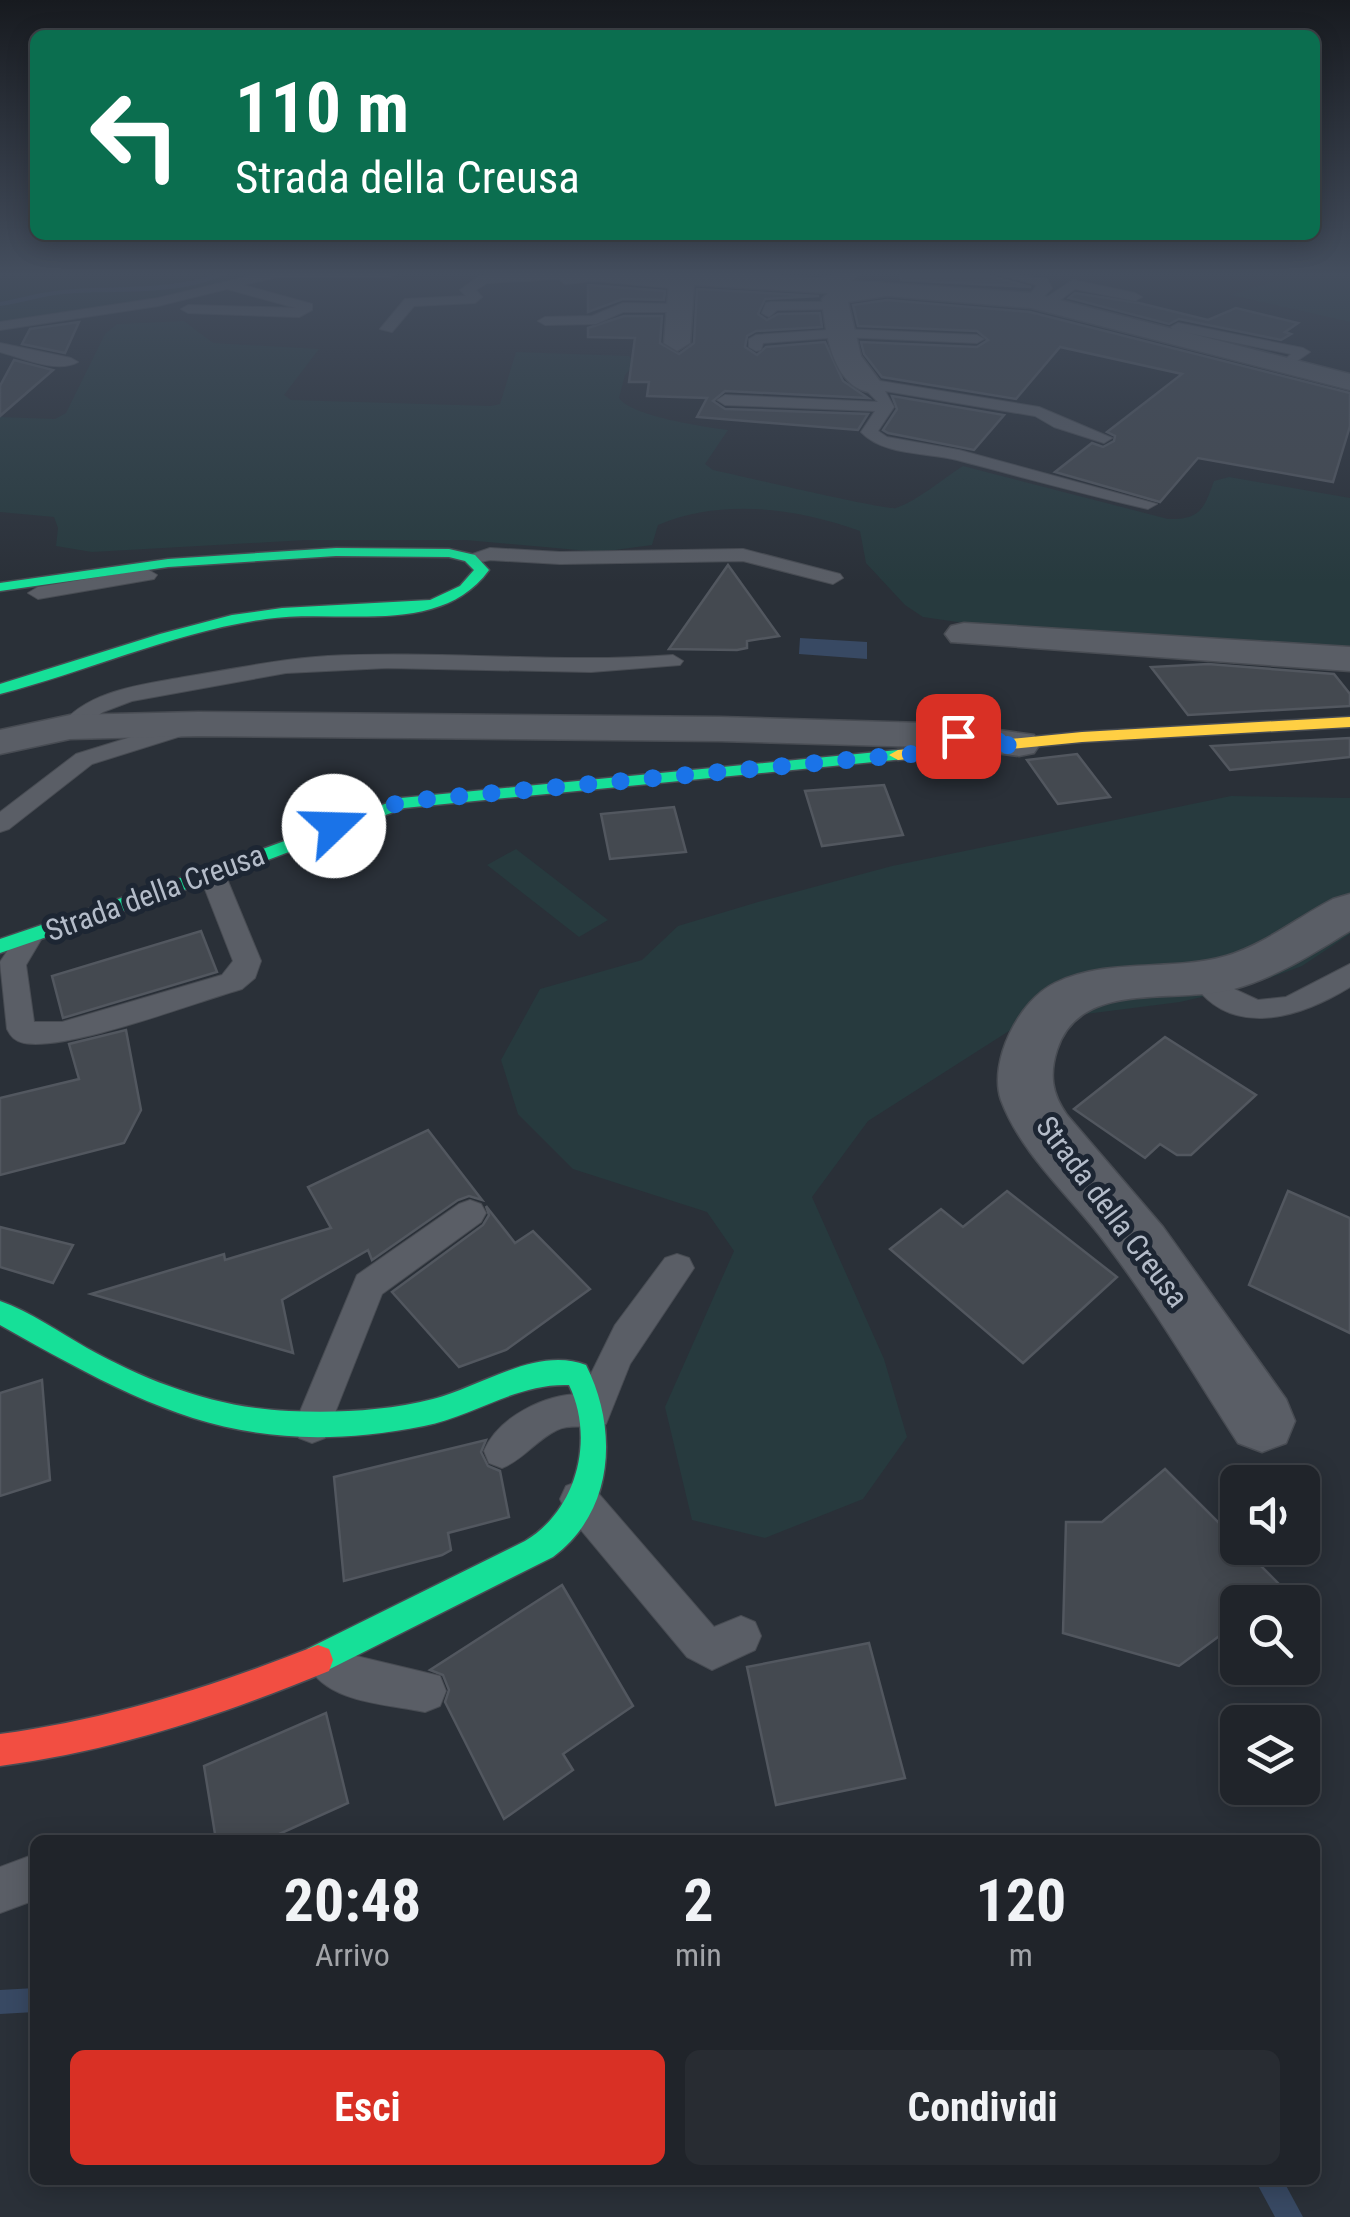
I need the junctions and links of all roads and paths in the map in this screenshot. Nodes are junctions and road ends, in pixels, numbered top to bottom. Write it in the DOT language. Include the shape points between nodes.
graph roads {
  1 [pos="859,376"];
  2 [pos="868,384"];
  3 [pos="725,400"];
  4 [pos="886,408"];
  5 [pos="1104,438"];
  6 [pos="1148,504"];
  7 [pos="470,558"];
  8 [pos="180,559"];
  9 [pos="832,578"];
  10 [pos="0,586"];
  11 [pos="38,594"];
  12 [pos="964,634"];
  13 [pos="1350,659"];
  14 [pos="673,661"];
  15 [pos="0,688"];
  16 [pos="1350,722"];
  17 [pos="198,724"];
  18 [pos="70,728"];
  19 [pos="0,742"];
  20 [pos="1019,744"];
  21 [pos="0,824"];
  22 [pos="212,874"];
  23 [pos="1350,910"];
  24 [pos="29,938"];
  25 [pos="0,946"];
  26 [pos="1350,974"];
  27 [pos="1204,978"];
  28 [pos="470,1212"];
  29 [pos="677,1268"];
  30 [pos="0,1312"];
  31 [pos="593,1412"];
  32 [pos="1262,1420"];
  33 [pos="312,1426"];
  34 [pos="502,1451"];
  35 [pos="579,1499"];
  36 [pos="741,1636"];
  37 [pos="318,1657"];
  38 [pos="425,1690"];
  39 [pos="0,1750"];
  40 [pos="30,1879"];
  41 [pos="0,1890"];
  1 -- 2 [label="street"];
  2 -- 4 [label="lane"];
  2 -- 5 [label="lane" via="1039,412"];
  3 -- 4 [label="lane"];
  4 -- 6 [label="lane" via="870,432 882,441"];
  7 -- 8 [label="street" via="310,552"];
  7 -- 9 [label="lane" via="743,555"];
  7 -- 15 [label="street" via="482,570 478,579 465,591 419,608 237,618"];
  8 -- 10 [label="street"];
  8 -- 11 [label="lane" via="163,572"];
  12 -- 13 [label="street"];
  14 -- 18 [label="lane" via="270,667 131,693 86,711"];
  16 -- 20 [label="street, Strada della Creusa"];
  17 -- 18 [label="street, Strada della Creusa"];
  17 -- 20 [label="street, Strada della Creusa" via="720,728"];
  17 -- 21 [label="lane" via="84,759"];
  18 -- 19 [label="street, Strada della Creusa"];
  20 -- 22 [label="street, Strada della Creusa" via="400,802"];
  22 -- 24 [label="street, Strada della Creusa"];
  22 -- 24 [label="lane" via="247,961 232,982 62,1032 26,1034 12,966"];
  23 -- 27 [label="street, Strada della Creusa" via="1274,954"];
  24 -- 25 [label="street, Strada della Creusa"];
  26 -- 27 [label="lane" via="1302,1004 1278,1010 1232,1003"];
  27 -- 32 [label="street, Strada della Creusa" via="1124,981 1068,997 1034,1043 1025,1076 1028,1100 1126,1224"];
  28 -- 33 [label="lane" via="369,1285"];
  29 -- 31 [label="lane" via="618,1346"];
  30 -- 33 [label="street" via="142,1389 262,1425"];
  31 -- 33 [label="street" via="586,1382 577,1372 559,1371 434,1411 360,1426"];
  31 -- 34 [label="lane" via="566,1408 543,1416"];
  31 -- 35 [label="street" via="594,1442"];
  35 -- 36 [label="lane" via="702,1643 712,1650"];
  35 -- 37 [label="street" via="555,1539"];
  37 -- 38 [label="lane" via="345,1674"];
  37 -- 39 [label="street" via="118,1731"];
  40 -- 41 [label="lane"];
}
